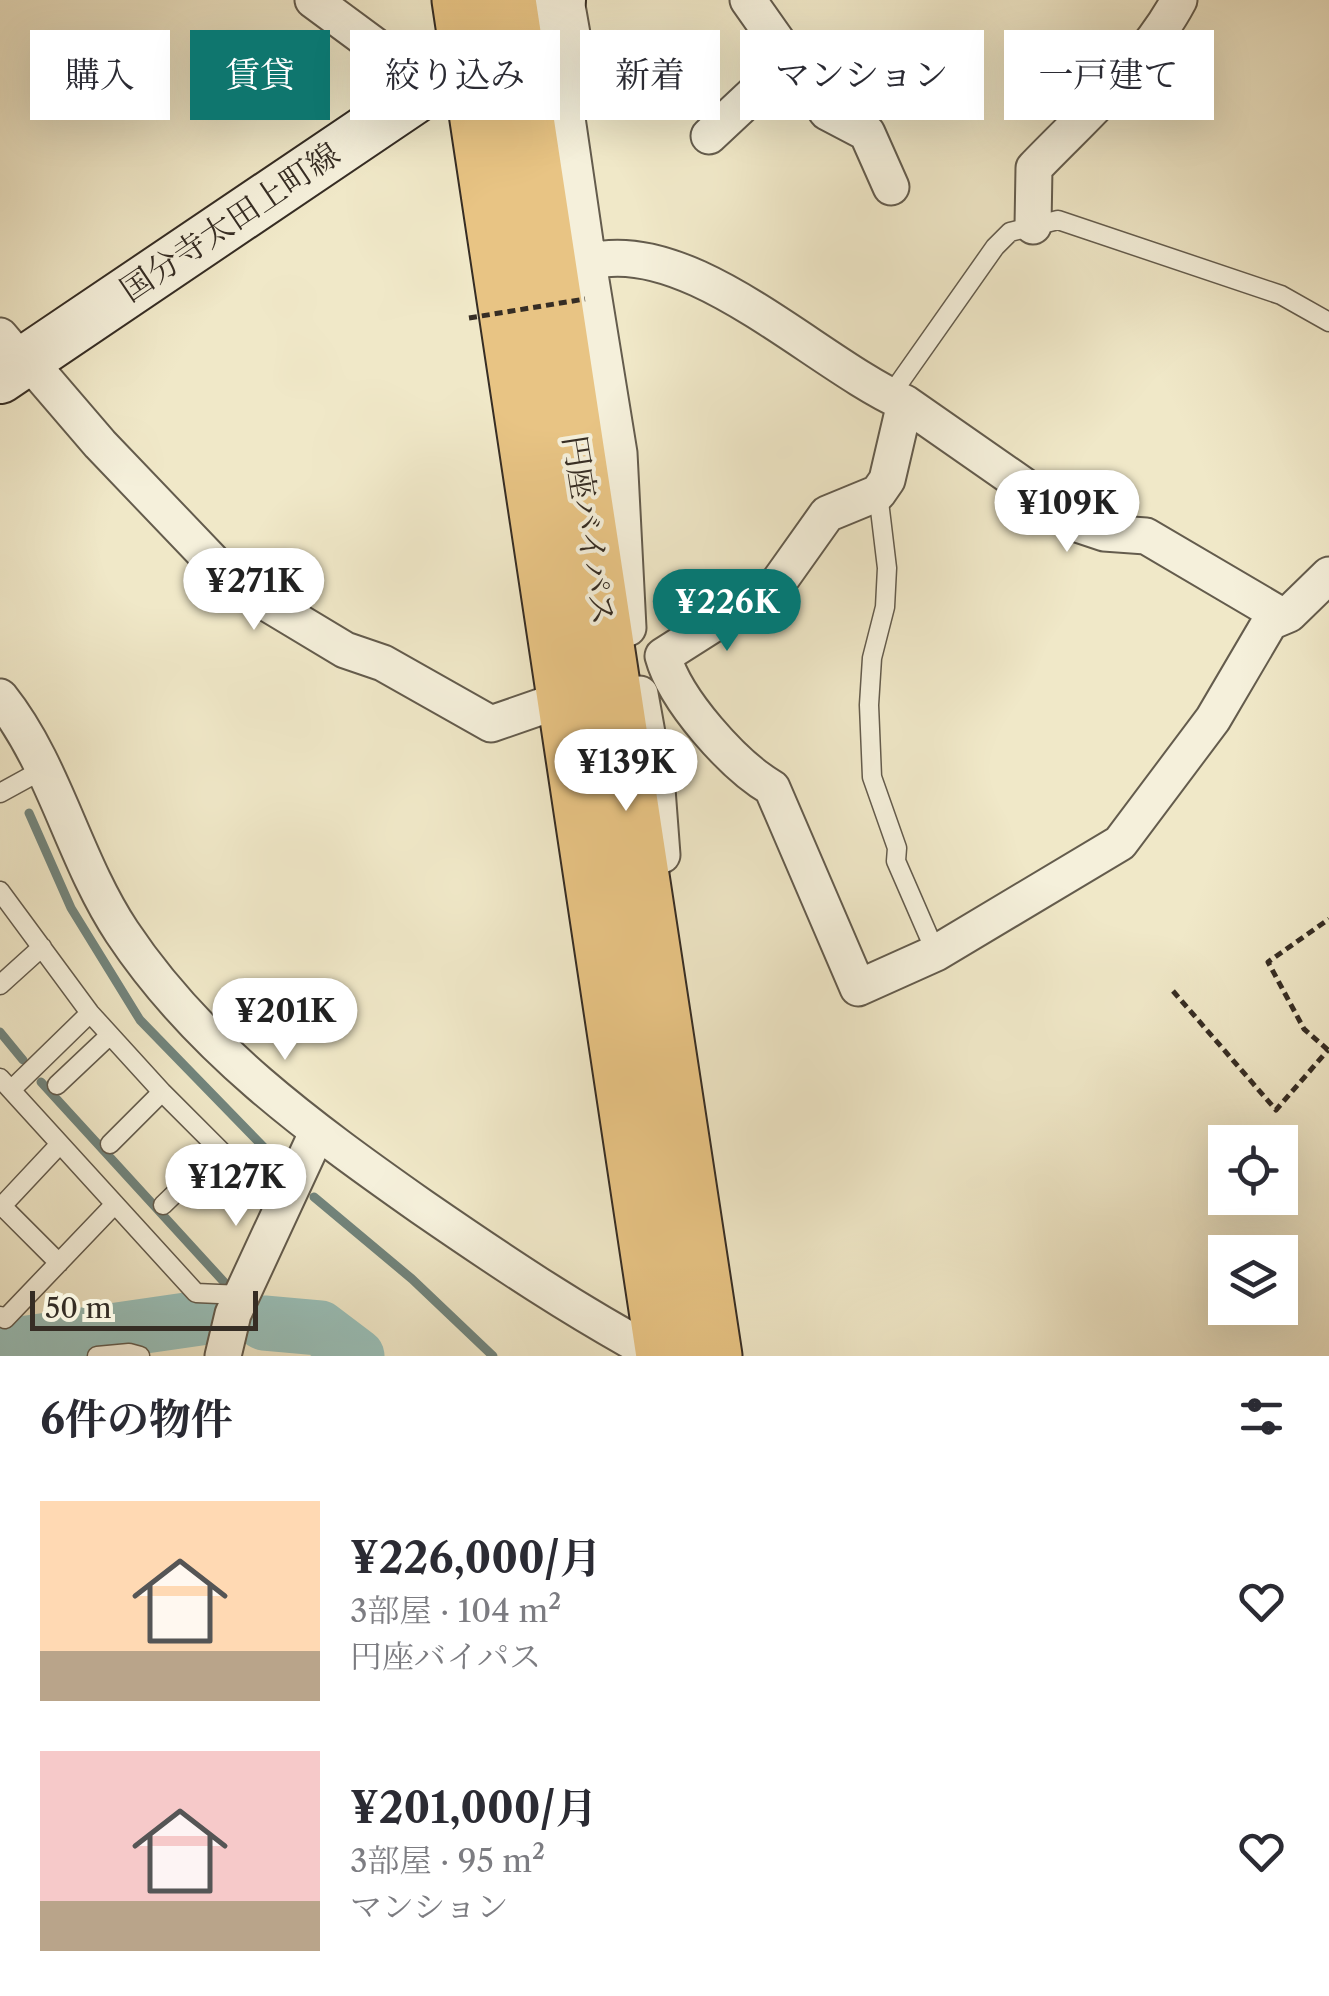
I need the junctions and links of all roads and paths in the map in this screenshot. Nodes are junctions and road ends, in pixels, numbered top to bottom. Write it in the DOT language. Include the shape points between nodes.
graph roads {
  1 [pos="313,0"];
  2 [pos="460,0"];
  3 [pos="563,0"];
  4 [pos="748,0"];
  5 [pos="1178,0"];
  6 [pos="354,30"];
  7 [pos="496,30"];
  8 [pos="499,30"];
  9 [pos="769,30"];
  10 [pos="740,107"];
  11 [pos="382,120"];
  12 [pos="494,120"];
  13 [pos="512,120"];
  14 [pos="842,120"];
  15 [pos="709,136"];
  16 [pos="892,187"];
  17 [pos="1032,226"];
  18 [pos="588,262"];
  19 [pos="585,299"];
  20 [pos="488,315"];
  21 [pos="1329,322"];
  22 [pos="12,359"];
  23 [pos="897,400"];
  24 [pos="878,494"];
  25 [pos="1329,576"];
  26 [pos="1282,616"];
  27 [pos="0,697"];
  28 [pos="566,698"];
  29 [pos="42,770"];
  30 [pos="0,792"];
  31 [pos="0,891"];
  32 [pos="1329,919"];
  33 [pos="42,947"];
  34 [pos="936,953"];
  35 [pos="0,985"];
  36 [pos="1173,991"];
  37 [pos="90,1012"];
  38 [pos="110,1035"];
  39 [pos="1328,1050"];
  40 [pos="3,1084"];
  41 [pos="56,1085"];
  42 [pos="162,1092"];
  43 [pos="316,1133"];
  44 [pos="60,1144"];
  45 [pos="110,1144"];
  46 [pos="220,1150"];
  47 [pos="115,1204"];
  48 [pos="163,1205"];
  49 [pos="1,1206"];
  50 [pos="281,1211"];
  51 [pos="59,1263"];
  52 [pos="242,1295"];
  53 [pos="0,1316"];
  54 [pos="132,1355"];
  55 [pos="97,1356"];
  56 [pos="223,1356"];
  57 [pos="662,1356"];
  58 [pos="714,1356"];
  59 [pos="738,1356"];
  1 -- 6 [label="street"];
  2 -- 7 [label="highway, 円座バイパス"];
  3 -- 8 [label="main road, 国分寺太田上町線"];
  3 -- 18 [label="street" via="572,34 566,111"];
  4 -- 9 [label="street"];
  5 -- 17 [label="street" via="1110,89 1034,168"];
  10 -- 15 [label="street"];
  11 -- 22 [label="main road, 国分寺太田上町線"];
  12 -- 20 [label="highway, 円座バイパス"];
  13 -- 58 [label="highway, 円座バイパス"];
  14 -- 16 [label="street" via="867,133"];
  17 -- 21 [label="lane" via="1058,220 1281,295"];
  17 -- 23 [label="lane" via="1010,232 995,247"];
  18 -- 23 [label="street" via="610,256 665,264 703,280"];
  18 -- 59 [label="street" via="619,453 626,616"];
  19 -- 20 [label="path, bridge"];
  20 -- 28 [label="highway, 円座バイパス"];
  22 -- 28 [label="street" via="232,582 345,650 383,663 491,724"];
  23 -- 24 [label="street" via="887,480"];
  23 -- 26 [label="street" via="1080,526 1146,536"];
  24 -- 34 [label="lane" via="886,568 885,607 872,658 872,777 896,861"];
  24 -- 34 [label="street" via="827,514 778,583 663,656 670,680 747,774 772,788 858,988"];
  25 -- 26 [label="street"];
  26 -- 34 [label="street" via="1270,622 1213,720 1120,843"];
  27 -- 29 [label="street"];
  28 -- 57 [label="highway, 円座バイパス"];
  29 -- 30 [label="lane"];
  29 -- 43 [label="street" via="121,931 176,1004 218,1050"];
  31 -- 33 [label="lane"];
  32 -- 39 [label="path" via="1268,962 1304,1029"];
  33 -- 35 [label="lane"];
  33 -- 37 [label="lane"];
  36 -- 39 [label="path" via="1276,1110"];
  37 -- 38 [label="lane"];
  37 -- 40 [label="lane"];
  38 -- 41 [label="lane"];
  38 -- 42 [label="lane"];
  40 -- 44 [label="lane"];
  42 -- 45 [label="lane"];
  42 -- 46 [label="lane"];
  43 -- 50 [label="street"];
  43 -- 57 [label="street" via="520,1276"];
  44 -- 47 [label="lane"];
  44 -- 49 [label="lane"];
  46 -- 48 [label="lane"];
  46 -- 50 [label="lane"];
  47 -- 51 [label="lane"];
  47 -- 52 [label="lane" via="196,1294"];
  49 -- 51 [label="lane"];
  50 -- 52 [label="street"];
  51 -- 53 [label="lane"];
  52 -- 56 [label="street"];
  54 -- 55 [label="lane"];
}
